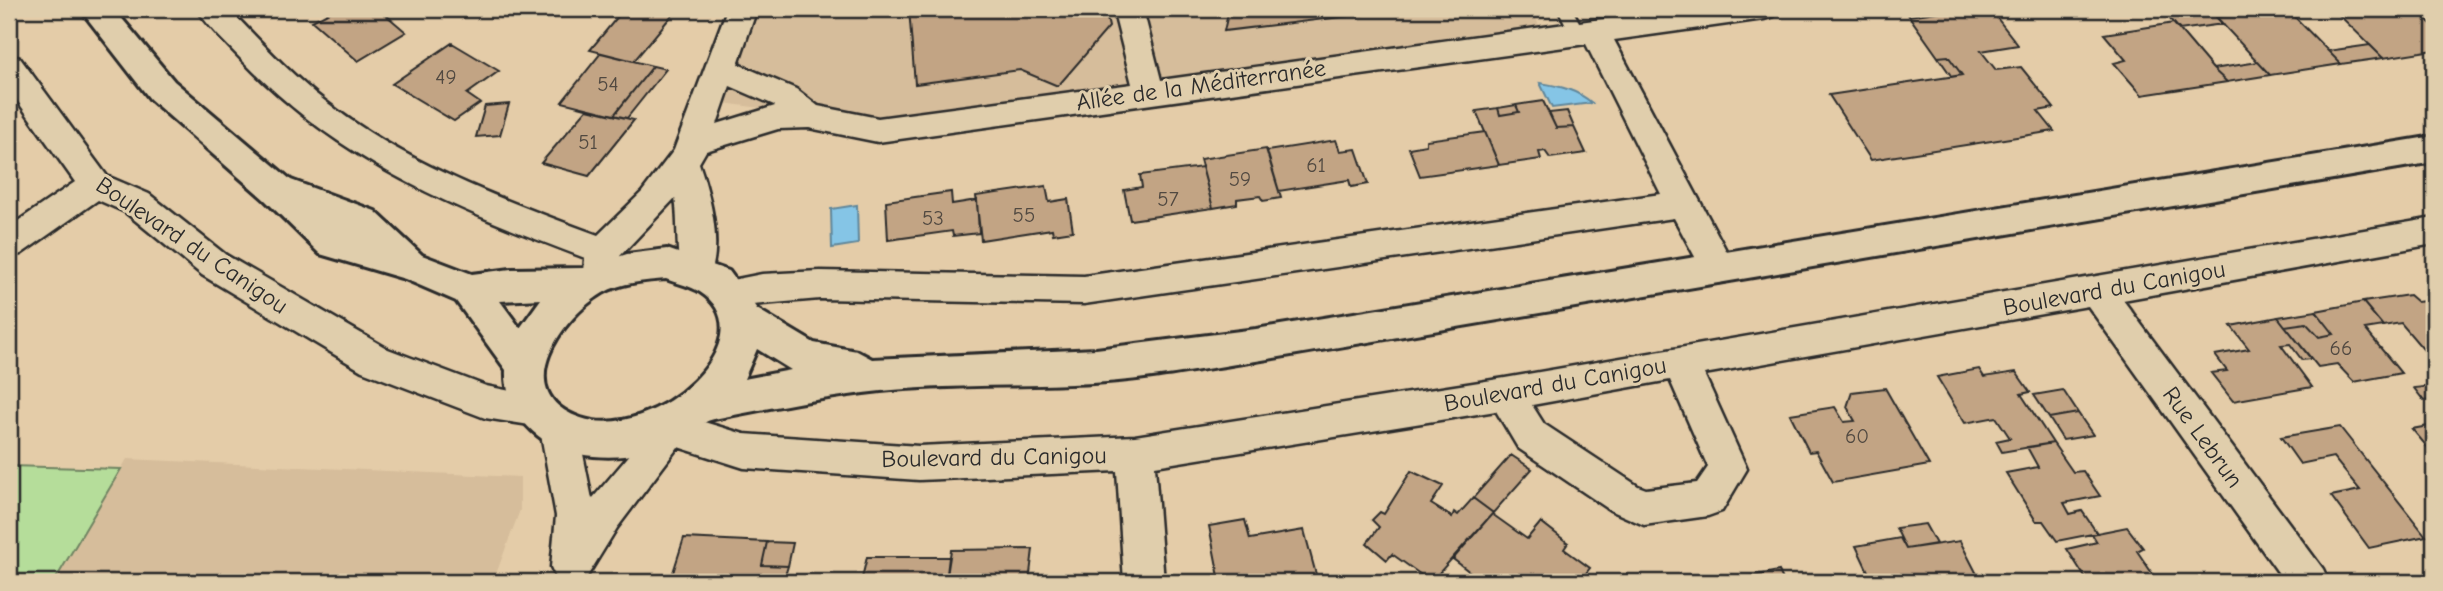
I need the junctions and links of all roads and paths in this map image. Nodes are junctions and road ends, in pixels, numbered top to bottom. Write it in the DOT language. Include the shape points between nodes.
graph roads {
  1 [pos="96,9"];
  2 [pos="212,9"];
  3 [pos="742,9"];
  4 [pos="1128,9"];
  5 [pos="1764,9"];
  6 [pos="1579,24"];
  7 [pos="9,66"];
  8 [pos="720,69"];
  9 [pos="1149,92"];
  10 [pos="809,116"];
  11 [pos="2434,149"];
  12 [pos="689,154"];
  13 [pos="95,185"];
  14 [pos="1683,204"];
  15 [pos="2434,231"];
  16 [pos="9,245"];
  17 [pos="1719,269"];
  18 [pos="597,270"];
  19 [pos="696,270"];
  20 [pos="470,290"];
  21 [pos="2096,291"];
  22 [pos="735,306"];
  23 [pos="1680,362"];
  24 [pos="524,364"];
  25 [pos="883,374"];
  26 [pos="1505,394"];
  27 [pos="685,415"];
  28 [pos="547,419"];
  29 [pos="1135,453"];
  30 [pos="568,574"];
  31 [pos="1144,582"];
  32 [pos="2309,582"];
  1 -- 20 [label="street" via="162,90 333,244 414,267"];
  2 -- 18 [label="street" via="315,110 346,132 418,173 542,228"];
  3 -- 8 [label="street"];
  4 -- 9 [label="street"];
  5 -- 6 [label="street, Allée de la Méditerranée"];
  6 -- 9 [label="street, Allée de la Méditerranée"];
  6 -- 14 [label="street"];
  7 -- 13 [label="street, Boulevard du Canigou"];
  8 -- 10 [label="street, Allée de la Méditerranée" via="785,97"];
  8 -- 12 [label="street"];
  9 -- 10 [label="street, Allée de la Méditerranée" via="878,130"];
  10 -- 12 [label="street, Allée de la Méditerranée" via="777,117"];
  11 -- 17 [label="street"];
  12 -- 18 [label="street"];
  12 -- 19 [label="street"];
  13 -- 16 [label="street"];
  13 -- 28 [label="street, Boulevard du Canigou" via="137,203 214,265 375,360 485,402"];
  14 -- 17 [label="street"];
  14 -- 22 [label="street" via="1084,290 820,285 762,288"];
  15 -- 21 [label="street, Boulevard du Canigou"];
  17 -- 25 [label="street" via="1269,343 1096,366"];
  18 -- 19 [label="street" via="667,264"];
  18 -- 20 [label="street"];
  18 -- 24 [label="street" via="545,319"];
  19 -- 22 [label="street" via="715,280"];
  20 -- 24 [label="street"];
  21 -- 23 [label="street, Boulevard du Canigou"];
  21 -- 32 [label="street, Rue Lebrun"];
  22 -- 25 [label="street" via="805,358"];
  22 -- 27 [label="street" via="740,348 731,368"];
  23 -- 26 [label="street, Boulevard du Canigou"];
  23 -- 26 [label="street" via="1728,469 1708,499 1644,507 1623,498 1531,436"];
  24 -- 28 [label="street" via="525,388"];
  25 -- 27 [label="street" via="796,386"];
  26 -- 29 [label="street, Boulevard du Canigou"];
  27 -- 28 [label="street" via="643,434 612,439 584,438"];
  27 -- 29 [label="street, Boulevard du Canigou" via="691,435 744,452 919,463"];
  27 -- 30 [label="street" via="603,515"];
  28 -- 30 [label="street" via="576,516"];
  29 -- 31 [label="street"];
}
